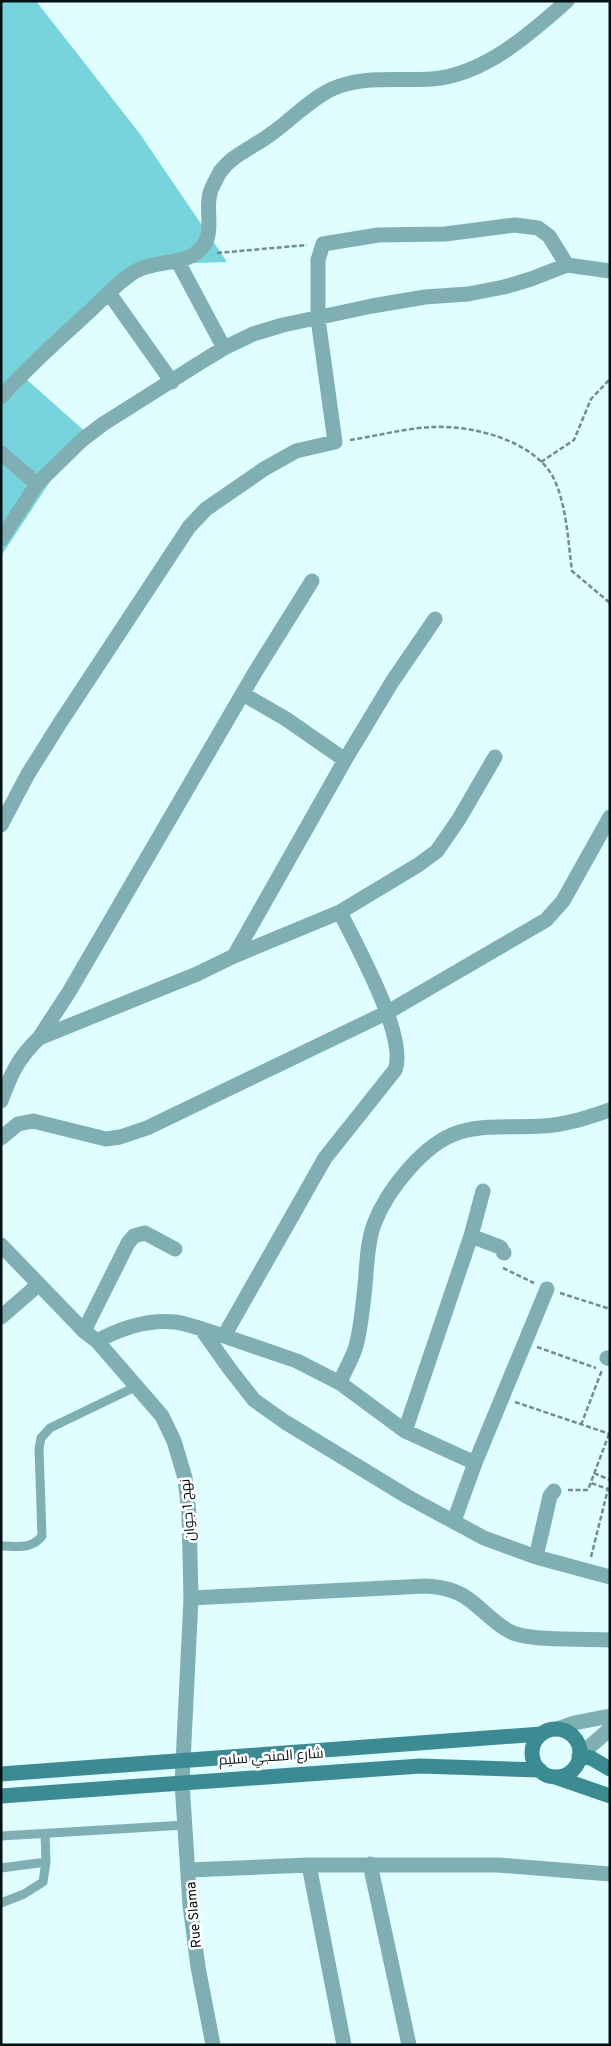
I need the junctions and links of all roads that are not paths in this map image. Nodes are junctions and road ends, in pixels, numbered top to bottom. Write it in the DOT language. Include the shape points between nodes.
graph roads {
  1 [pos="567,1"];
  2 [pos="177,260"];
  3 [pos="567,265"];
  4 [pos="610,271"];
  5 [pos="109,293"];
  6 [pos="318,319"];
  7 [pos="224,348"];
  8 [pos="172,382"];
  9 [pos="1,397"];
  10 [pos="1,453"];
  11 [pos="38,484"];
  12 [pos="1,539"];
  13 [pos="312,582"];
  14 [pos="435,619"];
  15 [pos="243,694"];
  16 [pos="495,757"];
  17 [pos="345,760"];
  18 [pos="610,817"];
  19 [pos="1,825"];
  20 [pos="340,912"];
  21 [pos="234,956"];
  22 [pos="388,1012"];
  23 [pos="39,1038"];
  24 [pos="1,1101"];
  25 [pos="610,1110"];
  26 [pos="1,1138"];
  27 [pos="483,1191"];
  28 [pos="471,1236"];
  29 [pos="1,1245"];
  30 [pos="175,1249"];
  31 [pos="504,1253"];
  32 [pos="38,1284"];
  33 [pos="548,1289"];
  34 [pos="1,1317"];
  35 [pos="202,1330"];
  36 [pos="84,1332"];
  37 [pos="224,1336"];
  38 [pos="97,1341"];
  39 [pos="340,1383"];
  40 [pos="135,1387"];
  41 [pos="405,1431"];
  42 [pos="475,1463"];
  43 [pos="554,1491"];
  44 [pos="454,1521"];
  45 [pos="1,1546"];
  46 [pos="536,1557"];
  47 [pos="610,1577"];
  48 [pos="190,1598"];
  49 [pos="610,1640"];
  50 [pos="610,1716"];
  51 [pos="557,1729"];
  52 [pos="610,1729"];
  53 [pos="541,1734"];
  54 [pos="580,1754"];
  55 [pos="182,1762"];
  56 [pos="610,1768"];
  57 [pos="1,1774"];
  58 [pos="546,1774"];
  59 [pos="182,1783"];
  60 [pos="1,1796"];
  61 [pos="610,1796"];
  62 [pos="185,1825"];
  63 [pos="45,1834"];
  64 [pos="1,1836"];
  65 [pos="46,1862"];
  66 [pos="370,1864"];
  67 [pos="309,1865"];
  68 [pos="1,1868"];
  69 [pos="189,1870"];
  70 [pos="610,1874"];
  71 [pos="1,1903"];
  72 [pos="213,2045"];
  73 [pos="344,2045"];
  74 [pos="409,2045"];
  1 -- 2 [label="street" via="503,52 474,67 434,79 365,80 319,96 269,136 234,158 220,172 210,192 209,234 194,254"];
  2 -- 5 [label="street" via="147,265 129,275"];
  2 -- 7 [label="street"];
  3 -- 4 [label="street"];
  3 -- 6 [label="street" via="504,287 372,306"];
  3 -- 6 [label="street" via="549,236 538,228 515,224 445,234 378,235 322,244 318,260"];
  5 -- 8 [label="street"];
  5 -- 9 [label="street" via="21,374"];
  6 -- 7 [label="street" via="253,334"];
  6 -- 19 [label="street" via="334,442 296,451 264,469 206,509 189,527 60,723"];
  7 -- 8 [label="street"];
  8 -- 11 [label="street" via="103,424"];
  10 -- 11 [label="street"];
  11 -- 12 [label="street"];
  13 -- 15 [label="street"];
  14 -- 17 [label="street"];
  15 -- 17 [label="street"];
  15 -- 23 [label="street"];
  16 -- 20 [label="street" via="437,850"];
  17 -- 21 [label="street"];
  18 -- 22 [label="street" via="563,901 546,920"];
  20 -- 21 [label="street"];
  20 -- 22 [label="street"];
  21 -- 23 [label="street"];
  22 -- 26 [label="street" via="147,1128 120,1137 106,1139 33,1121 18,1124"];
  22 -- 37 [label="street" via="398,1058 395,1070 325,1158"];
  23 -- 24 [label="street" via="25,1051 12,1071"];
  25 -- 39 [label="street" via="581,1120 545,1126 462,1131 443,1138 413,1164 374,1224 355,1350"];
  27 -- 28 [label="street"];
  28 -- 31 [label="street" via="500,1247"];
  28 -- 41 [label="street"];
  29 -- 32 [label="street, نهج 1 جوان"];
  30 -- 36 [label="street" via="145,1233 134,1236"];
  32 -- 34 [label="street"];
  32 -- 36 [label="street, نهج 1 جوان"];
  33 -- 42 [label="street"];
  35 -- 37 [label="street"];
  35 -- 38 [label="street" via="176,1322 147,1322"];
  35 -- 44 [label="street" via="254,1400 408,1497"];
  36 -- 38 [label="street, نهج 1 جوان"];
  37 -- 39 [label="street" via="297,1361"];
  38 -- 40 [label="street, نهج 1 جوان"];
  39 -- 41 [label="street"];
  40 -- 45 [label="lane" via="50,1428 41,1438 42,1536 27,1547"];
  40 -- 48 [label="street, نهج 1 جوان" via="162,1416 174,1441 185,1478"];
  41 -- 42 [label="street"];
  42 -- 44 [label="street"];
  43 -- 46 [label="street" via="550,1496"];
  44 -- 46 [label="street" via="484,1538"];
  46 -- 47 [label="street"];
  48 -- 49 [label="street" via="425,1586 444,1588 462,1595 513,1633 532,1637"];
  48 -- 55 [label="street, نهج 1 جوان"];
  50 -- 51 [label="street"];
  51 -- 53 [label="main road"];
  51 -- 54 [label="main road" via="570,1734"];
  52 -- 54 [label="street"];
  53 -- 55 [label="main road, شارع المنجي سليم"];
  53 -- 58 [label="main road" via="532,1752 534,1762"];
  54 -- 56 [label="main road"];
  54 -- 58 [label="main road" via="573,1769 560,1776"];
  55 -- 57 [label="main road, شارع المنجي سليم"];
  55 -- 59 [label="street, نهج 1 جوان"];
  58 -- 59 [label="main road, شارع المنجي سليم" via="420,1766"];
  58 -- 61 [label="main road"];
  59 -- 60 [label="main road, شارع المنجي سليم"];
  59 -- 62 [label="street, Rue Slama"];
  62 -- 63 [label="lane"];
  62 -- 69 [label="street, Rue Slama"];
  63 -- 64 [label="lane"];
  63 -- 65 [label="lane"];
  65 -- 68 [label="lane"];
  65 -- 71 [label="lane" via="43,1882"];
  66 -- 67 [label="street"];
  66 -- 70 [label="street" via="498,1865"];
  66 -- 74 [label="street"];
  67 -- 69 [label="street"];
  67 -- 73 [label="street"];
  69 -- 72 [label="street, Rue Slama" via="198,1967"];
}
